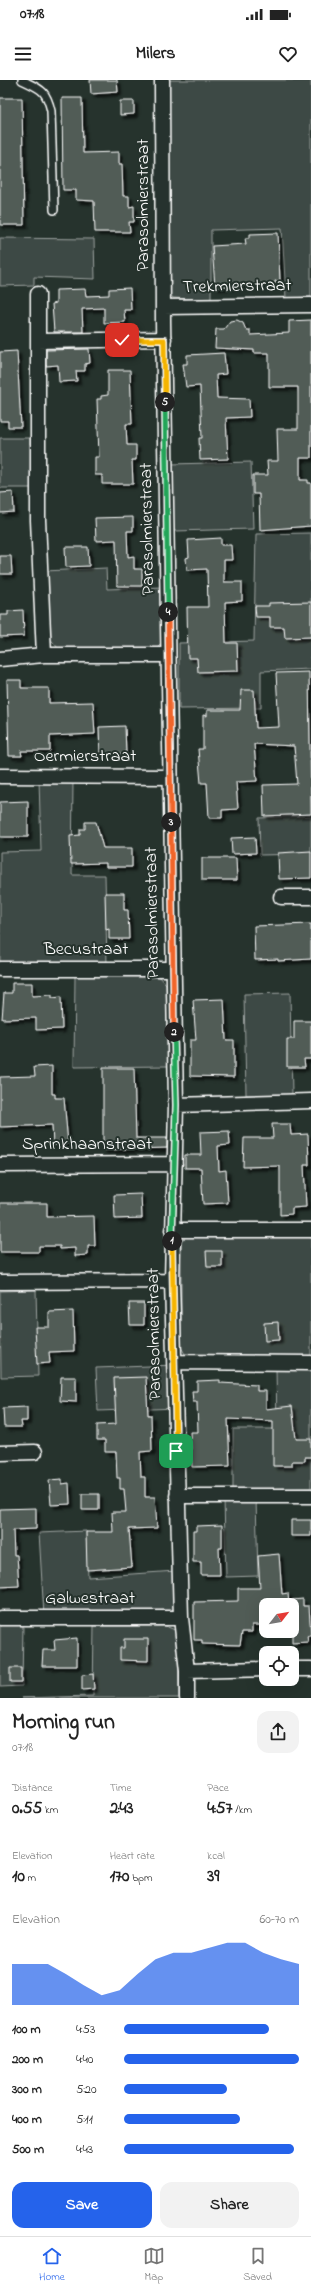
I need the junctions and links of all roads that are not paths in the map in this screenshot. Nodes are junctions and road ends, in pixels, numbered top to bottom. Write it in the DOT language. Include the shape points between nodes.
graph roads {
  1 [pos="22,80"];
  2 [pos="162,80"];
  3 [pos="54,210"];
  4 [pos="38,294"];
  5 [pos="311,305"];
  6 [pos="163,306"];
  7 [pos="164,340"];
  8 [pos="38,341"];
  9 [pos="44,655"];
  10 [pos="168,655"];
  11 [pos="0,659"];
  12 [pos="0,776"];
  13 [pos="170,777"];
  14 [pos="281,897"];
  15 [pos="311,897"];
  16 [pos="0,969"];
  17 [pos="172,969"];
  18 [pos="311,1101"];
  19 [pos="176,1105"];
  20 [pos="0,1164"];
  21 [pos="175,1164"];
  22 [pos="172,1230"];
  23 [pos="311,1230"];
  24 [pos="172,1281"];
  25 [pos="0,1282"];
  26 [pos="175,1362"];
  27 [pos="311,1363"];
  28 [pos="36,1452"];
  29 [pos="0,1453"];
  30 [pos="177,1496"];
  31 [pos="311,1496"];
  32 [pos="0,1618"];
  33 [pos="181,1618"];
  34 [pos="311,1668"];
  35 [pos="299,1669"];
  36 [pos="259,1670"];
  37 [pos="187,1671"];
  38 [pos="187,1698"];
  1 -- 3 [label="lane" via="39,88 48,98 51,111"];
  2 -- 6 [label="street, Parasolmierstraat"];
  4 -- 8 [label="street"];
  5 -- 6 [label="street, Trekmierstraat"];
  6 -- 7 [label="street, Parasolmierstraat"];
  7 -- 8 [label="street"];
  7 -- 10 [label="street, Parasolmierstraat"];
  8 -- 9 [label="street" via="38,520"];
  9 -- 10 [label="street"];
  9 -- 11 [label="street"];
  10 -- 13 [label="street, Parasolmierstraat"];
  12 -- 13 [label="street, Oermierstraat"];
  13 -- 17 [label="street, Parasolmierstraat"];
  14 -- 15 [label="street"];
  16 -- 17 [label="street, Becustraat"];
  17 -- 19 [label="street, Parasolmierstraat"];
  18 -- 19 [label="street"];
  19 -- 21 [label="street, Parasolmierstraat"];
  20 -- 21 [label="street, Sprinkhaanstraat"];
  21 -- 22 [label="street, Parasolmierstraat"];
  22 -- 23 [label="street"];
  22 -- 24 [label="street, Parasolmierstraat"];
  24 -- 25 [label="street"];
  24 -- 26 [label="street, Parasolmierstraat"];
  26 -- 27 [label="street"];
  26 -- 30 [label="street, Parasolmierstraat"];
  28 -- 29 [label="street"];
  30 -- 31 [label="street"];
  30 -- 33 [label="street, Parasolmierstraat"];
  32 -- 33 [label="street, Galwestraat"];
  33 -- 37 [label="street, Parasolmierstraat"];
  34 -- 35 [label="street"];
  36 -- 37 [label="street"];
  37 -- 38 [label="street, Parasolmierstraat"];
}
